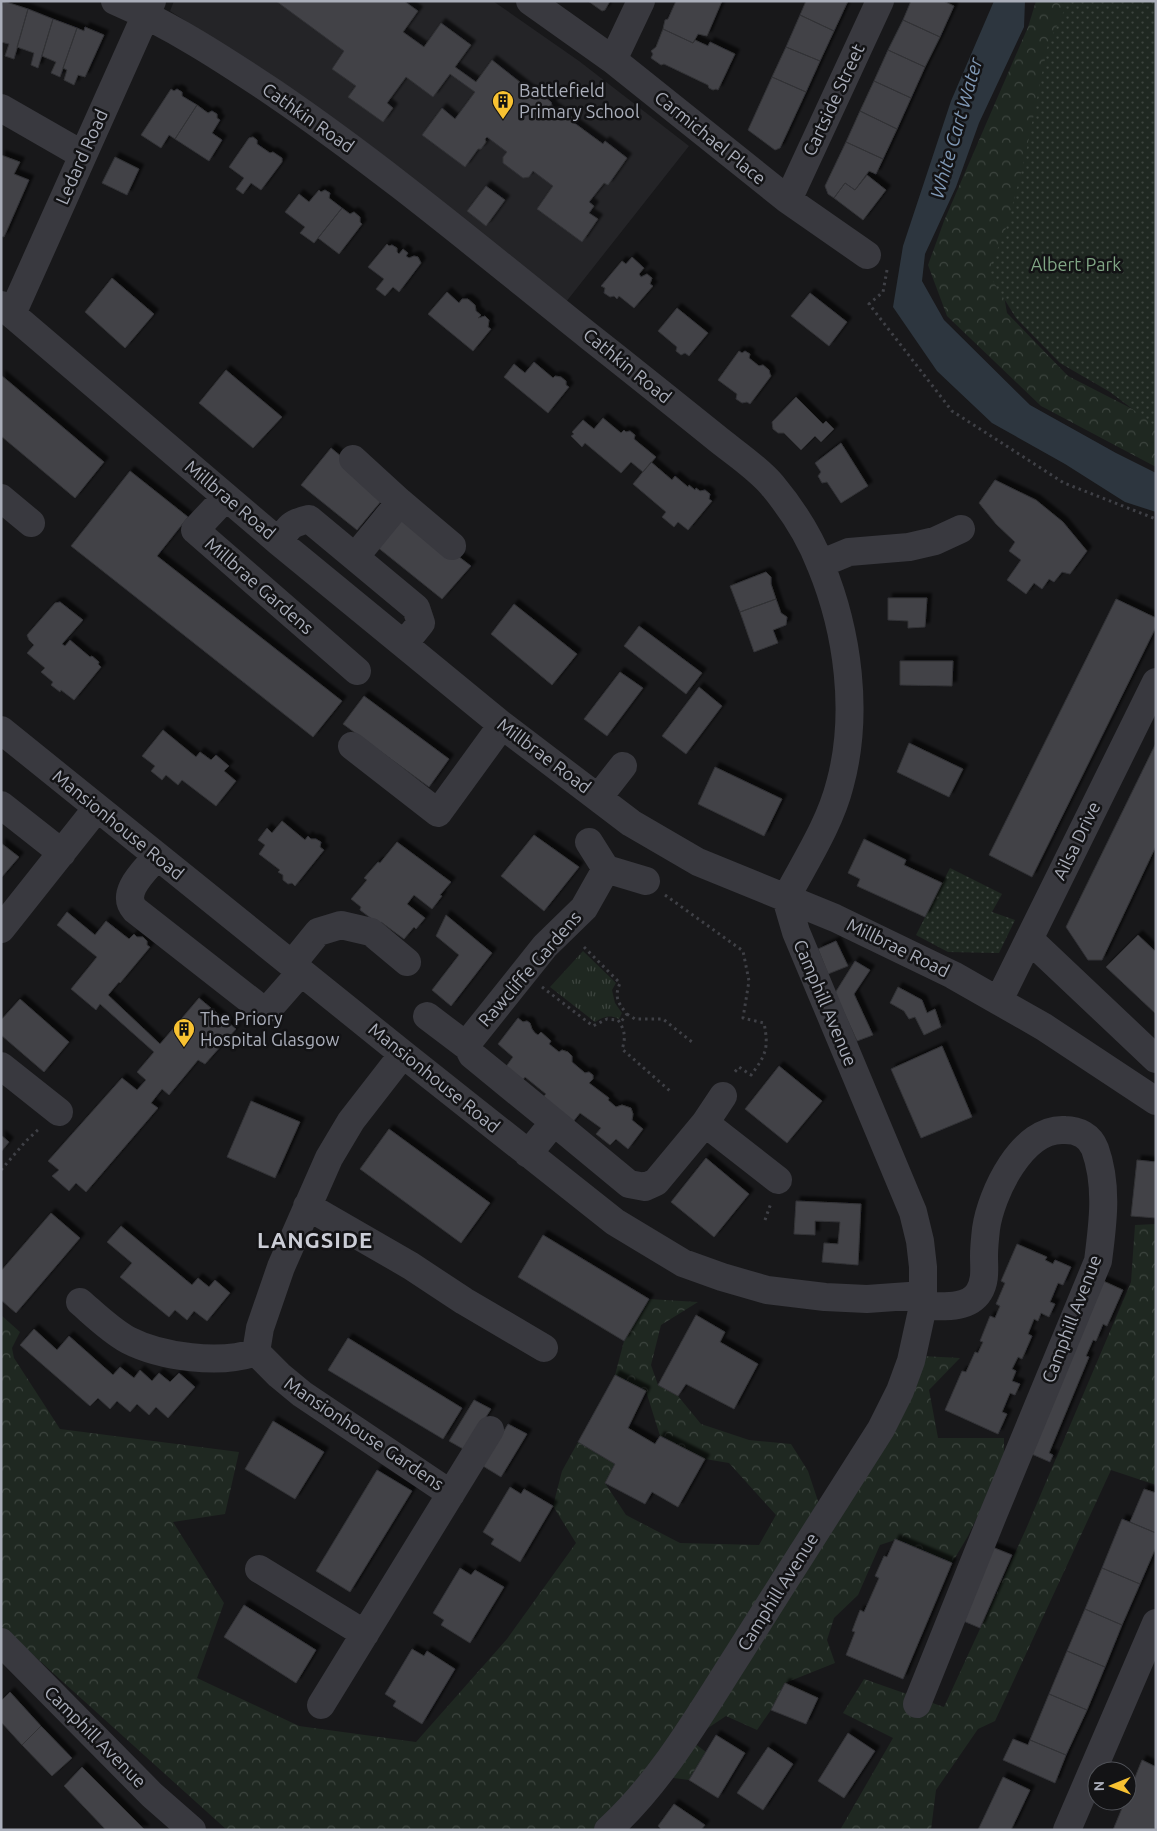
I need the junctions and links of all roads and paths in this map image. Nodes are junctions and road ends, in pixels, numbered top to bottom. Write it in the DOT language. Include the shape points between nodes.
graph roads {
  1 [pos="115,1"];
  2 [pos="530,1"];
  3 [pos="641,1"];
  4 [pos="880,1"];
  5 [pos="149,8"];
  6 [pos="614,60"];
  7 [pos="1,108"];
  8 [pos="83,155"];
  9 [pos="788,200"];
  10 [pos="867,255"];
  11 [pos="6,309"];
  12 [pos="353,459"];
  13 [pos="1,498"];
  14 [pos="226,498"];
  15 [pos="400,502"];
  16 [pos="1156,519"];
  17 [pos="31,523"];
  18 [pos="961,529"];
  19 [pos="279,542"];
  20 [pos="452,546"];
  21 [pos="355,557"];
  22 [pos="820,564"];
  23 [pos="404,644"];
  24 [pos="357,671"];
  25 [pos="1156,682"];
  26 [pos="502,725"];
  27 [pos="1,730"];
  28 [pos="352,746"];
  29 [pos="623,766"];
  30 [pos="598,798"];
  31 [pos="1,805"];
  32 [pos="97,808"];
  33 [pos="589,842"];
  34 [pos="62,853"];
  35 [pos="157,856"];
  36 [pos="606,870"];
  37 [pos="646,881"];
  38 [pos="786,898"];
  39 [pos="1,929"];
  40 [pos="1029,939"];
  41 [pos="584,947"];
  42 [pos="407,962"];
  43 [pos="296,968"];
  44 [pos="523,973"];
  45 [pos="999,1000"];
  46 [pos="627,1014"];
  47 [pos="426,1016"];
  48 [pos="620,1023"];
  49 [pos="692,1042"];
  50 [pos="468,1047"];
  51 [pos="403,1054"];
  52 [pos="1156,1059"];
  53 [pos="1,1066"];
  54 [pos="670,1091"];
  55 [pos="723,1096"];
  56 [pos="1156,1101"];
  57 [pos="59,1112"];
  58 [pos="554,1122"];
  59 [pos="705,1123"];
  60 [pos="528,1154"];
  61 [pos="1,1170"];
  62 [pos="778,1180"];
  63 [pos="307,1206"];
  64 [pos="923,1301"];
  65 [pos="80,1302"];
  66 [pos="544,1348"];
  67 [pos="256,1352"];
  68 [pos="490,1430"];
  69 [pos="451,1494"];
  70 [pos="259,1569"];
  71 [pos="1156,1623"];
  72 [pos="365,1634"];
  73 [pos="4,1649"];
  74 [pos="917,1704"];
  75 [pos="321,1705"];
  76 [pos="192,1830"];
  77 [pos="608,1830"];
  78 [pos="1067,1830"];
  1 -- 5 [label="street, Cathkin Road"];
  2 -- 6 [label="street, Carmichael Place"];
  3 -- 6 [label="street"];
  4 -- 9 [label="street, Cartside Street"];
  5 -- 8 [label="street, Ledard Road"];
  5 -- 22 [label="street, Cathkin Road" via="320,124 444,219 770,482 792,511"];
  6 -- 9 [label="street, Carmichael Place"];
  7 -- 8 [label="street"];
  8 -- 11 [label="street, Ledard Road"];
  9 -- 10 [label="street, Carmichael Place"];
  10 -- 16 [label="path" via="888,266 883,292 869,304 952,411 1064,483"];
  11 -- 14 [label="street, Millbrae Road"];
  12 -- 15 [label="street"];
  13 -- 17 [label="street"];
  14 -- 19 [label="street, Millbrae Road"];
  14 -- 24 [label="street, Millbrae Gardens" via="195,530"];
  15 -- 20 [label="street"];
  15 -- 21 [label="street"];
  18 -- 22 [label="street" via="935,541 909,547 848,552"];
  19 -- 21 [label="street" via="296,522 309,519"];
  19 -- 23 [label="street, Millbrae Road"];
  21 -- 23 [label="street" via="416,608 421,623"];
  22 -- 38 [label="street, Cathkin Road" via="836,606 844,645 849,733 840,784 828,817"];
  23 -- 26 [label="street, Millbrae Road"];
  25 -- 40 [label="street, Ailsa Drive"];
  26 -- 28 [label="street" via="438,813"];
  26 -- 30 [label="street, Millbrae Road"];
  27 -- 32 [label="street, Mansionhouse Road"];
  29 -- 30 [label="street"];
  30 -- 38 [label="street, Millbrae Road" via="632,824 698,862"];
  31 -- 34 [label="street"];
  32 -- 34 [label="street"];
  32 -- 35 [label="street, Mansionhouse Road"];
  33 -- 36 [label="street"];
  34 -- 39 [label="street"];
  35 -- 43 [label="street, Mansionhouse Road"];
  35 -- 43 [label="street" via="131,891 130,903 135,910 259,1008 266,1009 272,1005"];
  36 -- 37 [label="street"];
  36 -- 44 [label="street, Rawcliffe Gardens" via="584,908"];
  37 -- 55 [label="path" via="743,951 749,980 743,1018 764,1023 768,1040 764,1056 751,1075 739,1067 723,1085"];
  38 -- 45 [label="street, Millbrae Road" via="894,945"];
  38 -- 64 [label="street, Camphill Avenue" via="796,932 913,1212 923,1267"];
  40 -- 45 [label="street, Ailsa Drive"];
  40 -- 52 [label="street"];
  41 -- 46 [label="path" via="620,983 618,1003"];
  42 -- 43 [label="street" via="371,932 341,925 318,932"];
  43 -- 51 [label="street, Mansionhouse Road"];
  44 -- 48 [label="path" via="593,1026 607,1019"];
  44 -- 50 [label="street, Rawcliffe Gardens" via="470,1040"];
  45 -- 56 [label="street, Millbrae Road"];
  46 -- 48 [label="path"];
  46 -- 49 [label="path" via="635,1018 663,1019"];
  47 -- 50 [label="street"];
  48 -- 54 [label="path" via="624,1028 622,1049"];
  50 -- 58 [label="street" via="472,1056"];
  51 -- 60 [label="street, Mansionhouse Road"];
  51 -- 63 [label="street" via="351,1121 329,1158"];
  53 -- 57 [label="street"];
  55 -- 59 [label="street"];
  57 -- 61 [label="path" via="26,1140"];
  58 -- 59 [label="street" via="629,1184 645,1187 656,1182"];
  58 -- 60 [label="street"];
  59 -- 62 [label="street"];
  60 -- 64 [label="street, Mansionhouse Road" via="615,1222 683,1263 767,1290 825,1297"];
  63 -- 66 [label="street"];
  63 -- 67 [label="street" via="268,1302"];
  64 -- 74 [label="street, Camphill Avenue" via="958,1305 971,1301 978,1293 985,1279 984,1254 993,1201 1003,1178 1033,1141 1055,1130 1076,1131 1088,1138 1094,1147 1103,1189 1104,1216 1098,1261"];
  64 -- 77 [label="street, Camphill Avenue" via="911,1361 881,1429 699,1715 653,1781"];
  65 -- 67 [label="street" via="126,1339 140,1346 208,1359 231,1359"];
  67 -- 69 [label="street, Mansionhouse Gardens" via="302,1394"];
  68 -- 69 [label="street, Mansionhouse Gardens"];
  69 -- 72 [label="street, Mansionhouse Gardens"];
  70 -- 72 [label="street"];
  71 -- 78 [label="street"];
  72 -- 75 [label="street, Mansionhouse Gardens"];
  73 -- 76 [label="street, Camphill Avenue" via="152,1795"];
}
